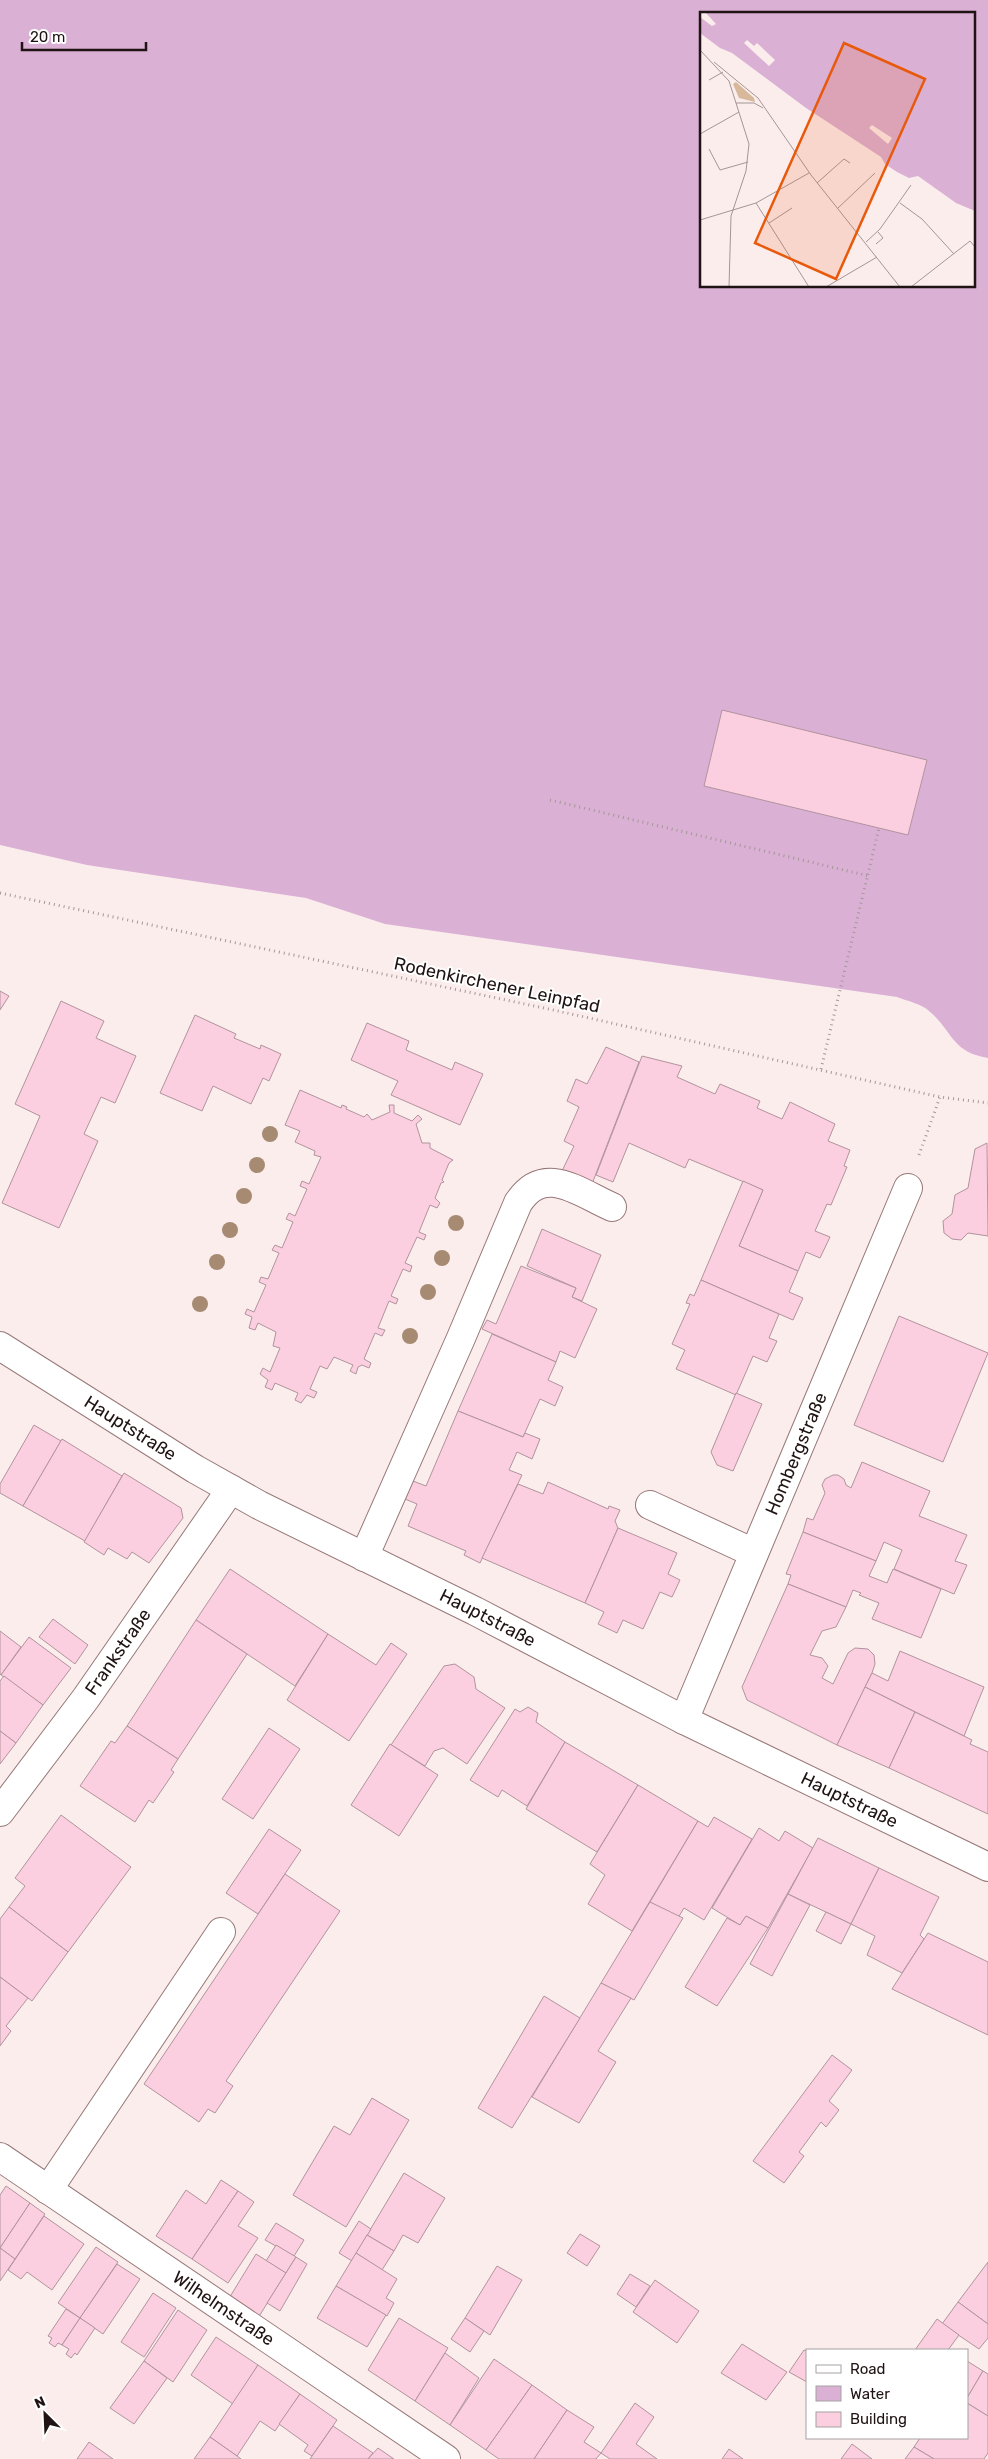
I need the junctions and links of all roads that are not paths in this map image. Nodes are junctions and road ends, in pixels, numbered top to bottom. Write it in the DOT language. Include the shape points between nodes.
graph roads {
  1 [pos="908,1188"];
  2 [pos="612,1207"];
  3 [pos="0,1346"];
  4 [pos="231,1489"];
  5 [pos="650,1504"];
  6 [pos="754,1553"];
  7 [pos="364,1557"];
  8 [pos="684,1720"];
  9 [pos="0,1812"];
  10 [pos="988,1867"];
  11 [pos="221,1932"];
  12 [pos="0,2158"];
  13 [pos="48,2190"];
  14 [pos="446,2459"];
  1 -- 6 [label="street, Hombergstraße"];
  2 -- 7 [label="street" via="552,1181 531,1186 525,1191"];
  3 -- 4 [label="street, Hauptstraße"];
  4 -- 7 [label="street, Hauptstraße"];
  4 -- 9 [label="street, Frankstraße" via="86,1698"];
  5 -- 6 [label="street"];
  6 -- 8 [label="street, Hombergstraße"];
  7 -- 8 [label="street, Hauptstraße" via="476,1611"];
  8 -- 10 [label="street, Hauptstraße"];
  11 -- 13 [label="street"];
  12 -- 13 [label="street, Wilhelmstraße"];
  13 -- 14 [label="street, Wilhelmstraße"];
}
